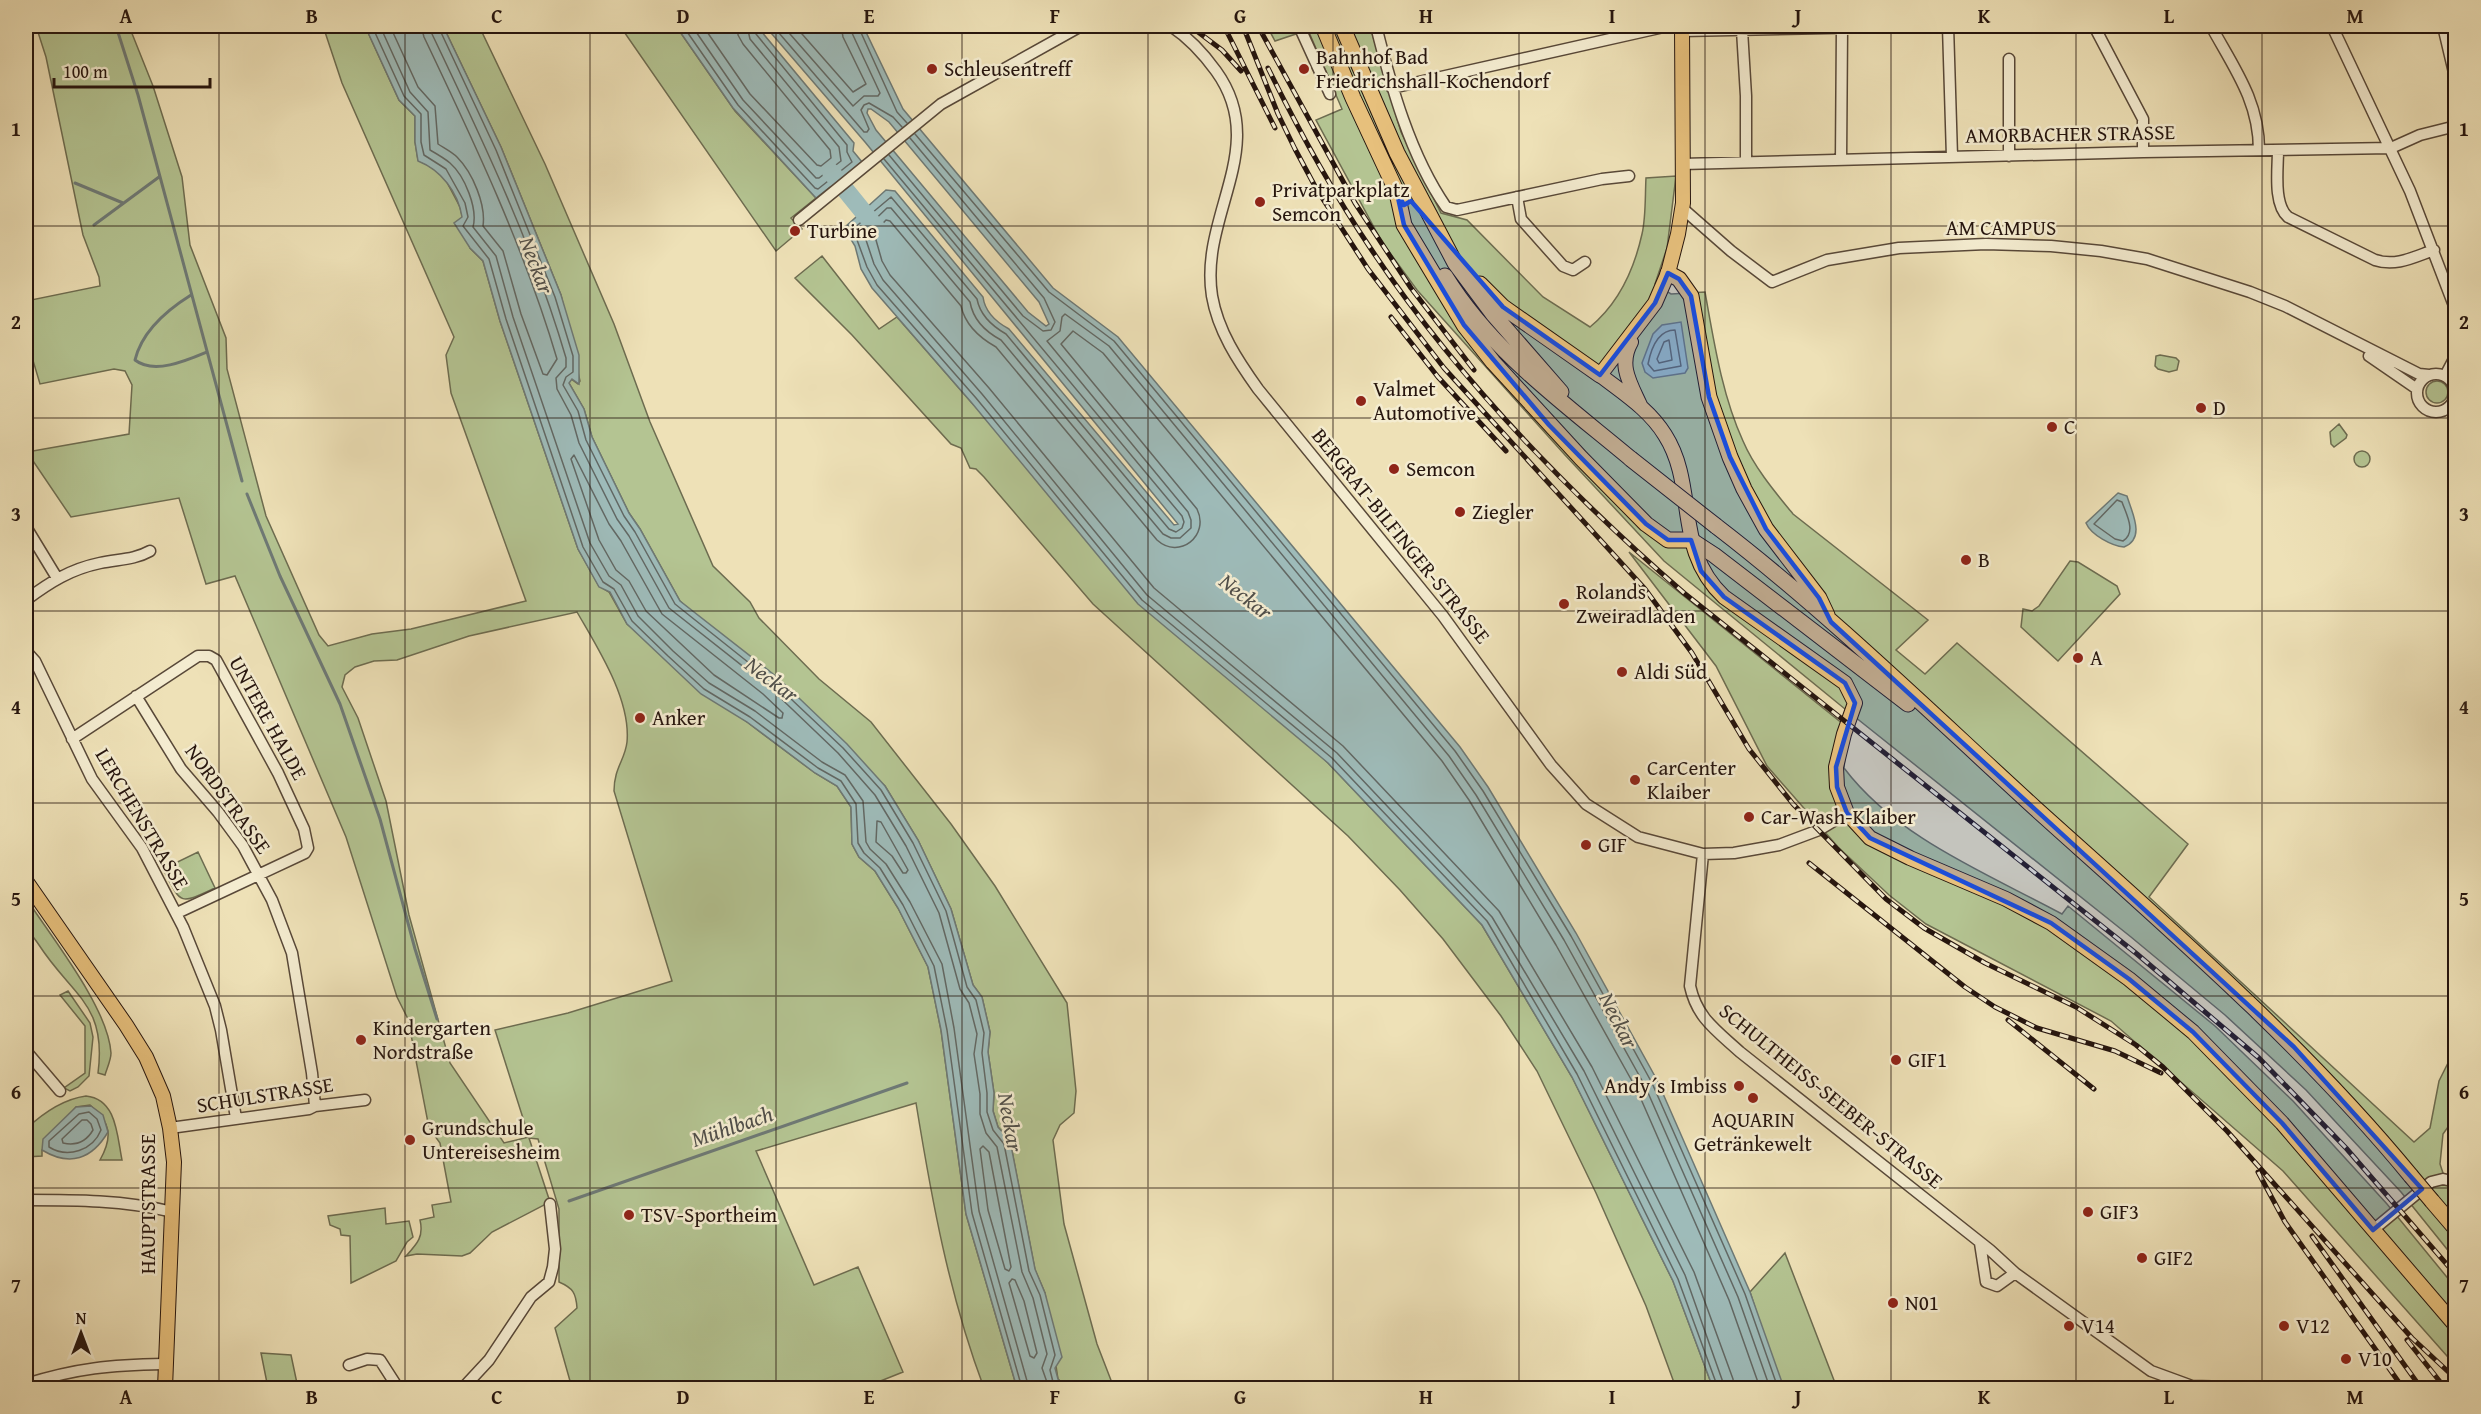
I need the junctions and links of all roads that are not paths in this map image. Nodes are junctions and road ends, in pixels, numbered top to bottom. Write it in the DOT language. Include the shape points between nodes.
graph roads {
  1 [pos="1081,26"];
  2 [pos="1171,26"];
  3 [pos="1299,26"];
  4 [pos="1323,26"];
  5 [pos="1342,26"];
  6 [pos="1376,26"];
  7 [pos="1668,26"];
  8 [pos="1921,26"];
  9 [pos="1948,26"];
  10 [pos="2094,26"];
  11 [pos="2211,26"];
  12 [pos="2332,26"];
  13 [pos="2443,26"];
  14 [pos="1842,27"];
  15 [pos="1682,28"];
  16 [pos="1742,30"];
  17 [pos="2008,59"];
  18 [pos="2456,81"];
  19 [pos="1392,88"];
  20 [pos="1330,94"];
  21 [pos="2456,126"];
  22 [pos="2391,148"];
  23 [pos="2259,150"];
  24 [pos="2278,150"];
  25 [pos="2143,152"];
  26 [pos="2008,156"];
  27 [pos="1952,157"];
  28 [pos="1841,160"];
  29 [pos="1746,161"];
  30 [pos="1682,164"];
  31 [pos="1629,176"];
  32 [pos="1397,193"];
  33 [pos="1516,197"];
  34 [pos="1682,208"];
  35 [pos="799,220"];
  36 [pos="1443,237"];
  37 [pos="2433,250"];
  38 [pos="1585,262"];
  39 [pos="1668,273"];
  40 [pos="2456,311"];
  41 [pos="1645,316"];
  42 [pos="2336,334"];
  43 [pos="2456,355"];
  44 [pos="1600,375"];
  45 [pos="2429,375"];
  46 [pos="2445,376"];
  47 [pos="2417,389"];
  48 [pos="2454,403"];
  49 [pos="1641,406"];
  50 [pos="1577,413"];
  51 [pos="26,527"];
  52 [pos="1691,540"];
  53 [pos="150,551"];
  54 [pos="57,578"];
  55 [pos="26,600"];
  56 [pos="1831,622"];
  57 [pos="26,651"];
  58 [pos="136,696"];
  59 [pos="1954,732"];
  60 [pos="72,739"];
  61 [pos="1847,813"];
  62 [pos="1703,854"];
  63 [pos="259,875"];
  64 [pos="26,881"];
  65 [pos="177,913"];
  66 [pos="26,1051"];
  67 [pos="60,1091"];
  68 [pos="365,1100"];
  69 [pos="315,1106"];
  70 [pos="236,1118"];
  71 [pos="170,1128"];
  72 [pos="2456,1182"];
  73 [pos="26,1200"];
  74 [pos="550,1204"];
  75 [pos="173,1212"];
  76 [pos="2456,1229"];
  77 [pos="2373,1230"];
  78 [pos="1980,1243"];
  79 [pos="2015,1273"];
  80 [pos="2456,1326"];
  81 [pos="164,1364"];
  82 [pos="349,1365"];
  83 [pos="26,1384"];
  84 [pos="165,1389"];
  85 [pos="398,1389"];
  86 [pos="462,1389"];
  87 [pos="2272,1389"];
  1 -- 35 [label="street" via="956,94"];
  2 -- 62 [label="street, BERGRAT-BILFINGER-STRASSE" via="1213,67 1233,102 1238,145 1211,257 1212,295 1234,354 1257,389 1443,616 1566,783 1586,804 1638,837"];
  3 -- 20 [label="street"];
  4 -- 32 [label="highway"];
  5 -- 36 [label="highway" via="1396,153"];
  6 -- 19 [label="street"];
  7 -- 19 [label="street"];
  8 -- 14 [label="street"];
  9 -- 27 [label="street"];
  10 -- 25 [label="street" via="2143,119"];
  11 -- 23 [label="street" via="2256,111"];
  12 -- 22 [label="street"];
  13 -- 18 [label="street"];
  14 -- 16 [label="street"];
  14 -- 28 [label="street"];
  15 -- 16 [label="street"];
  15 -- 30 [label="main road"];
  16 -- 29 [label="street"];
  17 -- 26 [label="street"];
  19 -- 33 [label="street" via="1432,186 1446,207 1457,210"];
  21 -- 22 [label="street, AMORBACHER STRASSE" via="2420,135"];
  22 -- 24 [label="street, AMORBACHER STRASSE"];
  22 -- 37 [label="street"];
  23 -- 24 [label="street, AMORBACHER STRASSE"];
  23 -- 25 [label="street, AMORBACHER STRASSE"];
  24 -- 37 [label="street" via="2279,201 2288,217 2380,262 2397,263"];
  25 -- 26 [label="street, AMORBACHER STRASSE"];
  26 -- 27 [label="street, AMORBACHER STRASSE"];
  27 -- 28 [label="street, AMORBACHER STRASSE"];
  28 -- 29 [label="street, AMORBACHER STRASSE"];
  29 -- 30 [label="street, AMORBACHER STRASSE"];
  30 -- 34 [label="main road"];
  31 -- 33 [label="street"];
  32 -- 50 [label="highway" via="1450,284 1478,323 1515,362"];
  32 -- 52 [label="highway" via="1404,225 1464,325 1493,362 1646,524 1668,540"];
  33 -- 38 [label="street" via="1521,219 1563,266 1573,270"];
  34 -- 39 [label="main road"];
  34 -- 42 [label="street, AM CAMPUS" via="1772,282 1827,260 1867,252 1986,244 2051,246 2132,256 2196,274 2285,306"];
  36 -- 44 [label="highway" via="1503,307"];
  36 -- 50 [label="highway" via="1455,263 1493,314"];
  37 -- 40 [label="street"];
  39 -- 41 [label="main road"];
  39 -- 56 [label="highway" via="1679,279 1691,296 1709,397 1744,489 1766,530 1819,598"];
  41 -- 44 [label="main road"];
  41 -- 49 [label="main road" via="1625,352 1624,369"];
  42 -- 45 [label="street, AM CAMPUS" via="2419,374"];
  42 -- 47 [label="street, AM CAMPUS"];
  43 -- 46 [label="street"];
  44 -- 49 [label="main road"];
  45 -- 46 [label="street"];
  45 -- 47 [label="street"];
  46 -- 48 [label="street" via="2455,390"];
  47 -- 48 [label="street" via="2419,402 2431,411 2441,411"];
  49 -- 52 [label="main road" via="1665,435 1673,452"];
  50 -- 56 [label="highway, bridge"];
  51 -- 54 [label="street"];
  52 -- 59 [label="highway" via="1907,704"];
  52 -- 61 [label="main road" via="1701,571 1718,592 1845,683 1850,691 1855,703 1836,767 1837,787"];
  53 -- 54 [label="street"];
  54 -- 55 [label="street"];
  56 -- 59 [label="highway"];
  57 -- 60 [label="street, LERCHENSTRASSE" via="35,661"];
  58 -- 60 [label="street, UNTERE HALDE"];
  58 -- 63 [label="street, NORDSTRASSE" via="181,769 218,812"];
  58 -- 63 [label="street, UNTERE HALDE" via="198,656 216,660 278,773 309,844 307,850"];
  59 -- 76 [label="highway, bridge" via="2294,1047 2374,1131"];
  60 -- 65 [label="street, LERCHENSTRASSE" via="92,779 145,854"];
  61 -- 62 [label="street, BERGRAT-BILFINGER-STRASSE" via="1818,830 1779,845"];
  61 -- 77 [label="main road" via="1870,838 2051,923 2129,979 2193,1032 2282,1123"];
  62 -- 78 [label="street, SCHULTHEISS-SEEBER-STRASSE" via="1690,986 1693,1002 1703,1018 1740,1052"];
  63 -- 65 [label="street"];
  63 -- 69 [label="street, NORDSTRASSE" via="292,953"];
  64 -- 71 [label="main road, HAUPTSTRASSE" via="146,1057 163,1096"];
  65 -- 70 [label="street, LERCHENSTRASSE" via="215,1006"];
  66 -- 67 [label="street"];
  68 -- 69 [label="street, SCHULSTRASSE"];
  69 -- 70 [label="street, SCHULSTRASSE"];
  70 -- 71 [label="street, SCHULSTRASSE"];
  71 -- 75 [label="main road, HAUPTSTRASSE"];
  72 -- 77 [label="street" via="2431,1182"];
  73 -- 75 [label="street" via="110,1202"];
  74 -- 86 [label="street" via="555,1249 549,1282 531,1297 489,1360"];
  75 -- 81 [label="main road, HAUPTSTRASSE"];
  77 -- 80 [label="main road"];
  78 -- 79 [label="street, SCHULTHEISS-SEEBER-STRASSE"];
  78 -- 79 [label="street" via="1986,1282 1997,1286"];
  79 -- 87 [label="street, SCHULTHEISS-SEEBER-STRASSE" via="2151,1371 2192,1386"];
  81 -- 83 [label="street" via="97,1366"];
  81 -- 84 [label="main road, HAUPTSTRASSE"];
  82 -- 85 [label="street" via="380,1360"];
}
